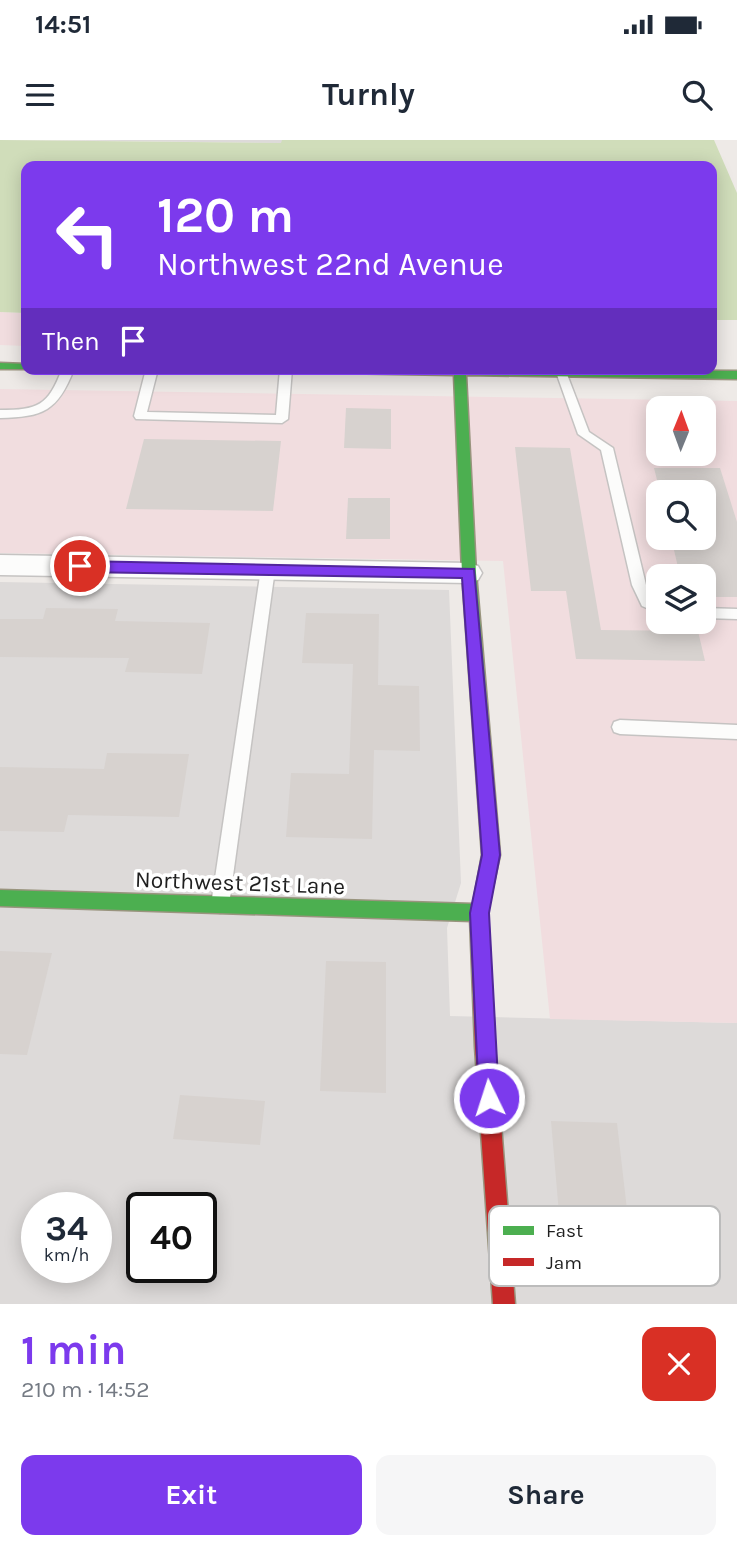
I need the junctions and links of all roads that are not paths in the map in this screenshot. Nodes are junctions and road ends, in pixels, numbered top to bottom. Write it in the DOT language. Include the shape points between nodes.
graph roads {
  1 [pos="0,366"];
  2 [pos="21,367"];
  3 [pos="66,375"];
  4 [pos="150,375"];
  5 [pos="286,375"];
  6 [pos="460,375"];
  7 [pos="563,375"];
  8 [pos="717,375"];
  9 [pos="737,375"];
  10 [pos="0,414"];
  11 [pos="0,565"];
  12 [pos="268,569"];
  13 [pos="469,573"];
  14 [pos="646,600"];
  15 [pos="716,613"];
  16 [pos="737,614"];
  17 [pos="620,727"];
  18 [pos="737,732"];
  19 [pos="0,898"];
  20 [pos="220,905"];
  21 [pos="480,913"];
  22 [pos="497,1206"];
  23 [pos="503,1286"];
  24 [pos="504,1304"];
  1 -- 2 [label="street"];
  3 -- 10 [label="lane" via="57,398 46,408"];
  4 -- 5 [label="lane" via="140,416 282,419"];
  6 -- 13 [label="street"];
  7 -- 14 [label="lane" via="584,434 607,448"];
  8 -- 9 [label="street"];
  11 -- 12 [label="street"];
  12 -- 13 [label="street"];
  12 -- 20 [label="lane"];
  13 -- 21 [label="street" via="491,855"];
  15 -- 16 [label="lane"];
  17 -- 18 [label="lane"];
  19 -- 20 [label="street, Northwest 21st Lane"];
  20 -- 21 [label="street, Northwest 21st Lane"];
  21 -- 22 [label="street"];
  23 -- 24 [label="street"];
}
